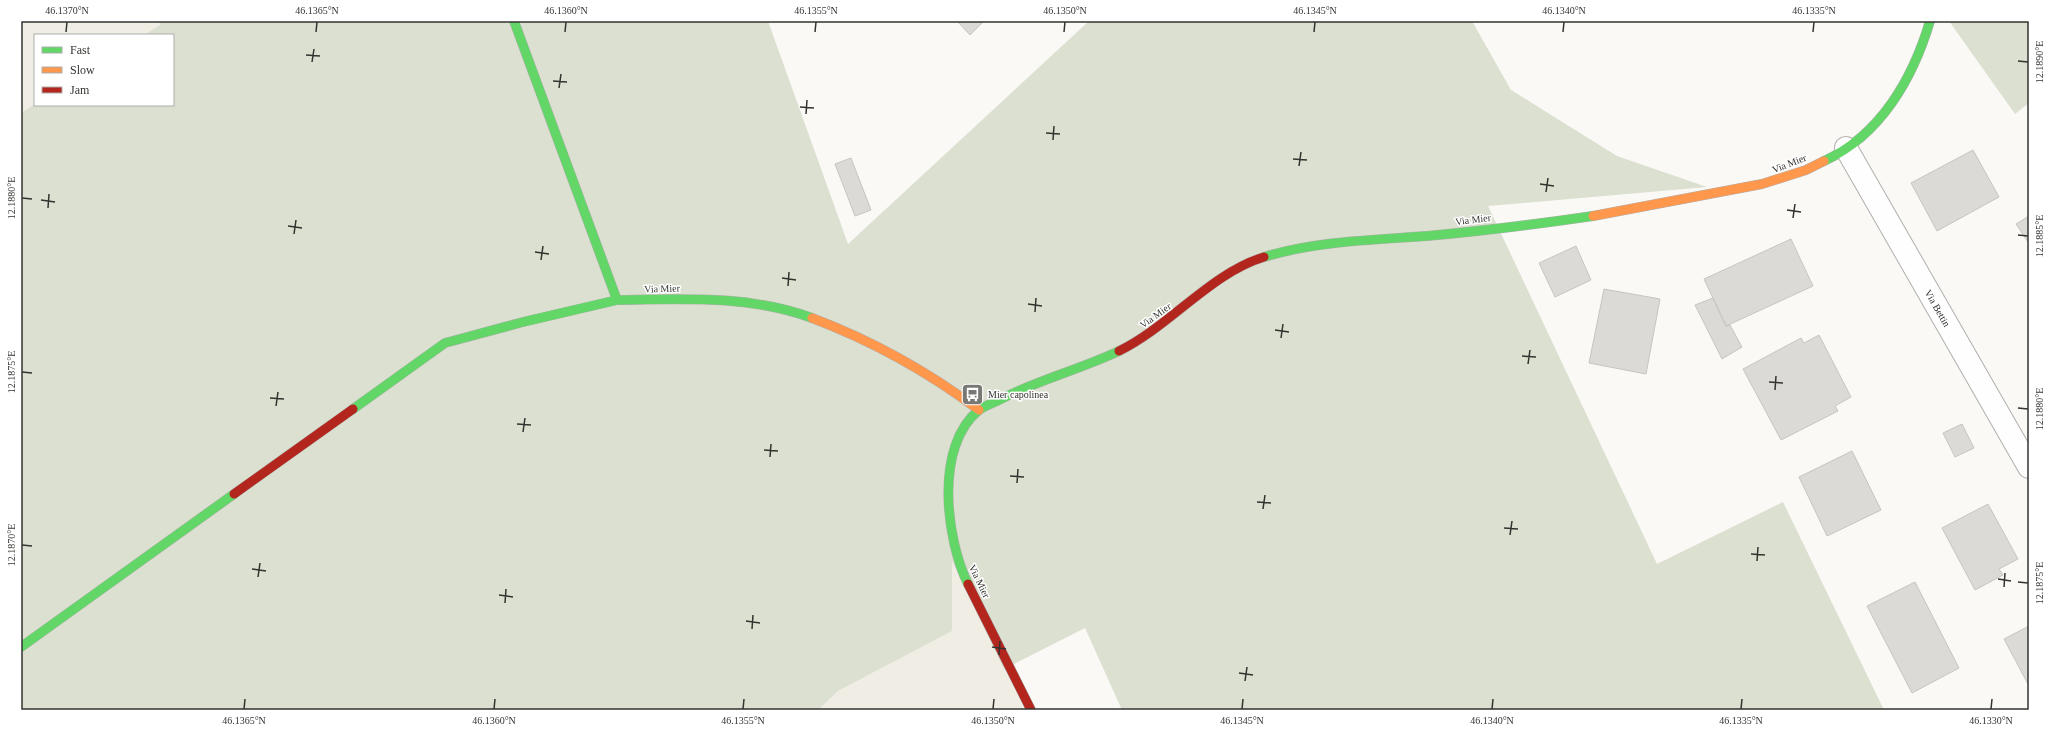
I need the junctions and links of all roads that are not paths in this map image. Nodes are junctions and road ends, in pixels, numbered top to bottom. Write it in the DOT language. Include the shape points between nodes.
graph roads {
  1 [pos="514,21"];
  2 [pos="1930,21"];
  3 [pos="1846,148"];
  4 [pos="617,300"];
  5 [pos="979,410"];
  6 [pos="2029,467"];
  7 [pos="21,646"];
  8 [pos="1031,710"];
  1 -- 4 [label="street"];
  2 -- 3 [label="street, Via Mier" via="1914,68 1900,93 1866,132"];
  3 -- 5 [label="street, Via Mier" via="1799,172 1736,190 1616,212 1450,234 1342,241 1262,257 1222,277 1152,332 1113,354 1016,390"];
  3 -- 6 [label="street, Via Bettin"];
  4 -- 5 [label="street, Via Mier" via="691,298 752,303 796,312 853,334 957,393"];
  4 -- 7 [label="street, Via Mier" via="444,343"];
  5 -- 8 [label="street, Via Mier" via="963,431 952,458 948,500 952,534 960,565"];
}
